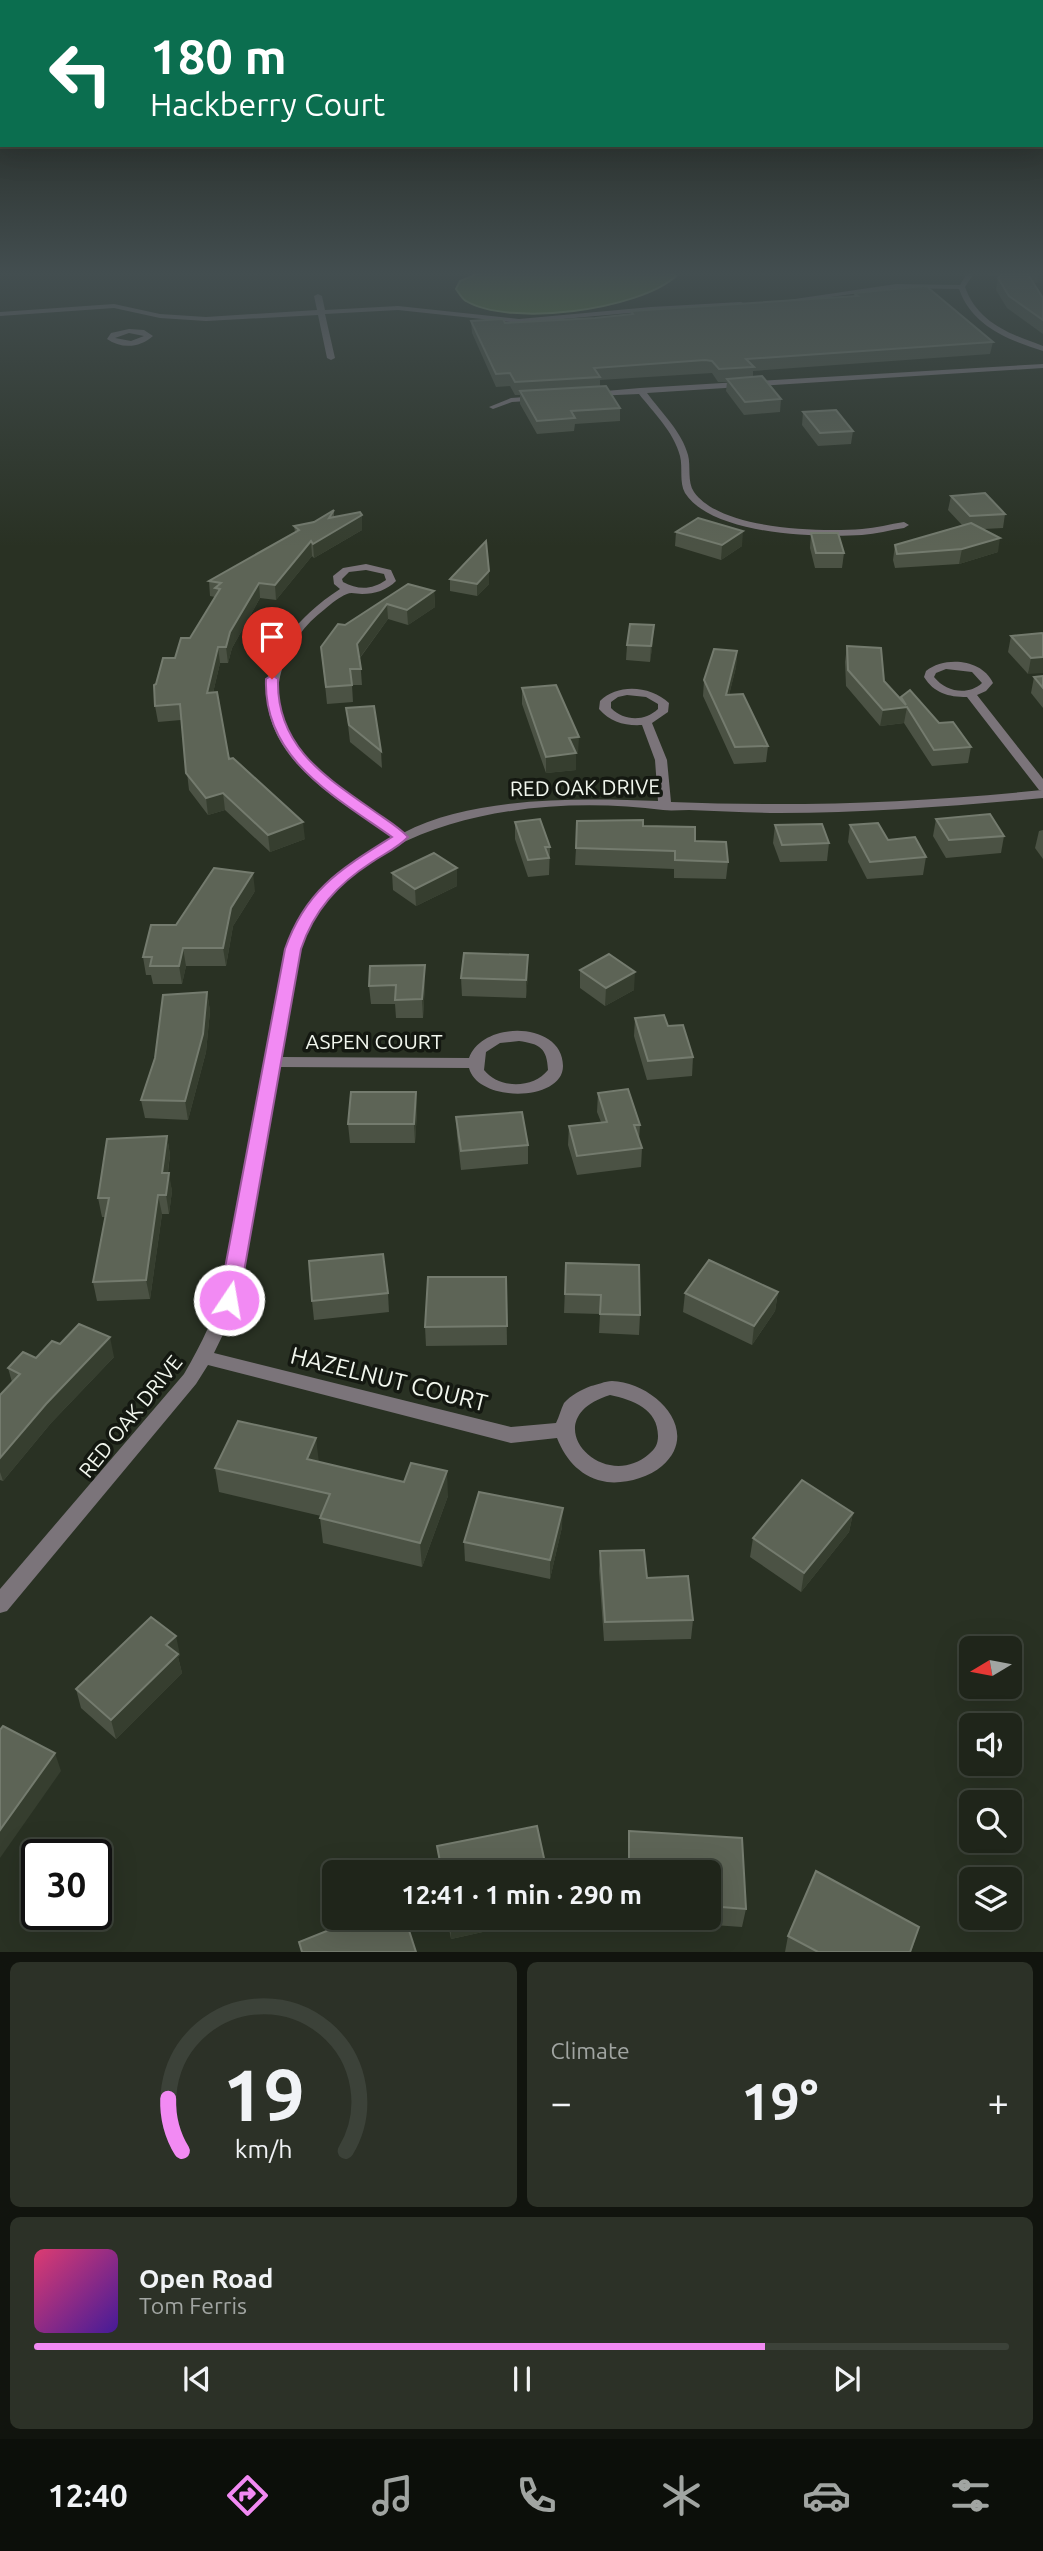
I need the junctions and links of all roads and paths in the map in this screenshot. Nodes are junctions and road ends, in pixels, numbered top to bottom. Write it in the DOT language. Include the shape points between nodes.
graph roads {
  1 [pos="1043,366"];
  2 [pos="640,390"];
  3 [pos="588,394"];
  4 [pos="550,397"];
  5 [pos="493,407"];
  6 [pos="904,525"];
  7 [pos="347,589"];
  8 [pos="969,693"];
  9 [pos="646,721"];
  10 [pos="1043,787"];
  11 [pos="1043,794"];
  12 [pos="665,807"];
  13 [pos="401,837"];
  14 [pos="272,1062"];
  15 [pos="475,1063"];
  16 [pos="204,1357"];
  17 [pos="564,1430"];
  18 [pos="0,1604"];
  1 -- 2 [label="street"];
  2 -- 3 [label="street"];
  2 -- 6 [label="street" via="682,449 687,489 712,512 772,528 833,533"];
  4 -- 5 [label="street" via="511,400"];
  7 -- 7 [label="street" via="380,588 392,578 379,568 352,568 337,578"];
  7 -- 13 [label="street" via="318,608 291,637 277,663 271,699 284,736 310,771"];
  8 -- 8 [label="street" via="988,683 980,672 950,666 929,674 939,688"];
  8 -- 10 [label="street"];
  9 -- 9 [label="street" via="664,710 655,696 627,692 606,701 607,712 617,719"];
  9 -- 12 [label="street" via="661,760"];
  11 -- 12 [label="street, RED OAK DRIVE" via="854,808"];
  12 -- 13 [label="street, RED OAK DRIVE" via="510,807 460,817"];
  13 -- 14 [label="street, RED OAK DRIVE" via="342,874 305,918 293,949"];
  14 -- 15 [label="street, ASPEN COURT"];
  14 -- 16 [label="street, RED OAK DRIVE" via="232,1289"];
  15 -- 15 [label="street" via="486,1081 512,1090 541,1084 553,1074 557,1061 545,1044 519,1036 485,1045"];
  16 -- 17 [label="street, HAZELNUT COURT" via="511,1435"];
  16 -- 18 [label="street, RED OAK DRIVE"];
  17 -- 17 [label="street" via="579,1460 615,1474 651,1463 660,1455 668,1435 663,1414 647,1397 610,1388 576,1401"];
}
